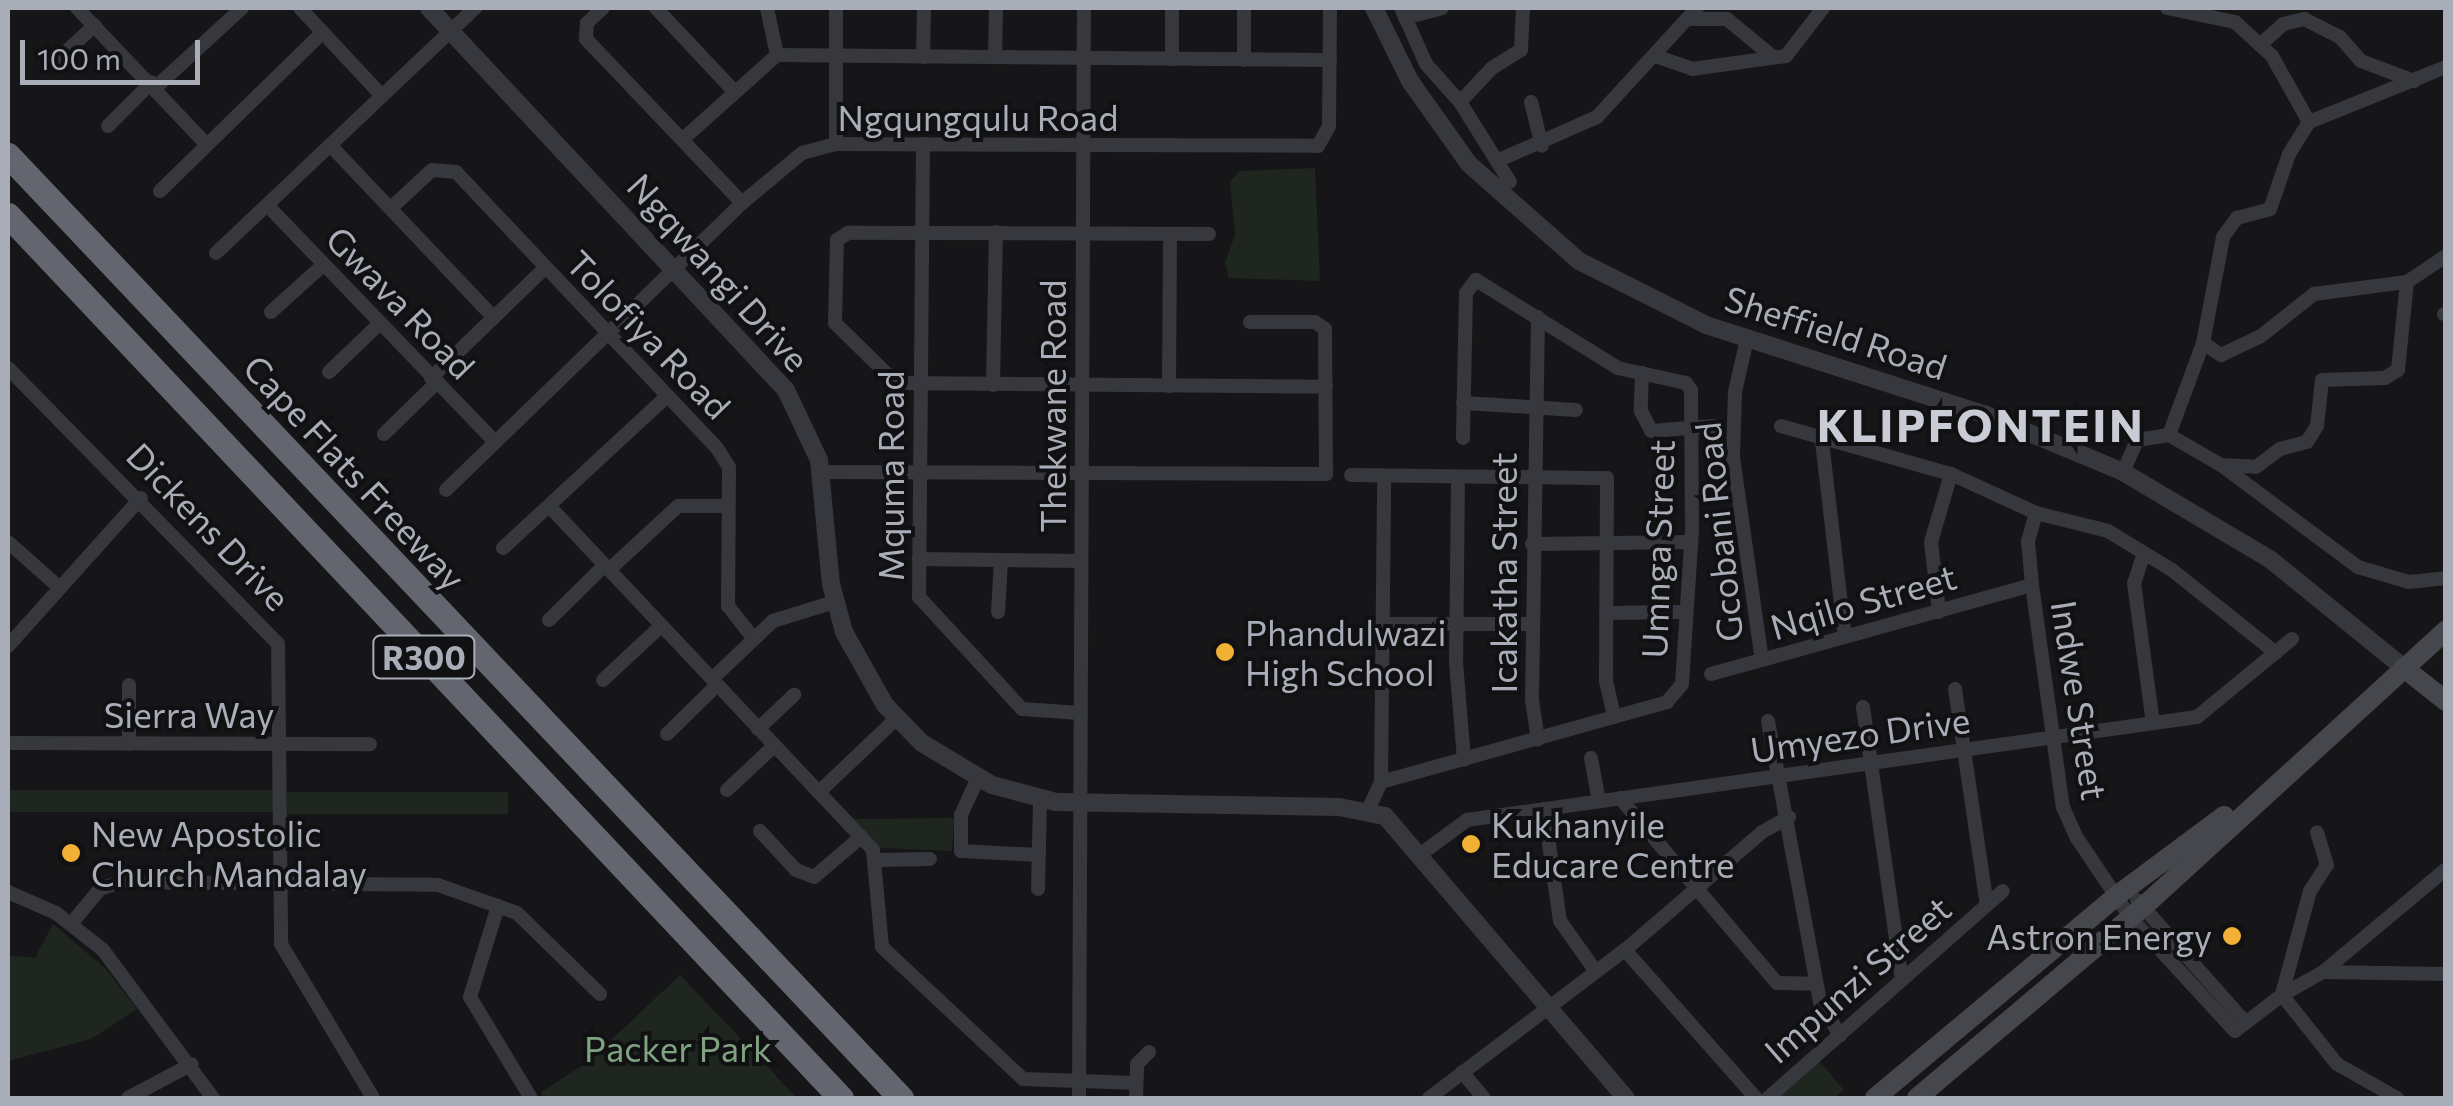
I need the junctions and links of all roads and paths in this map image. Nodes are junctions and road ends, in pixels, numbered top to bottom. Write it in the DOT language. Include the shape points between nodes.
graph roads {
  1 [pos="77,8"];
  2 [pos="242,8"];
  3 [pos="300,8"];
  4 [pos="429,8"];
  5 [pos="475,8"];
  6 [pos="603,8"];
  7 [pos="656,8"];
  8 [pos="767,8"];
  9 [pos="836,8"];
  10 [pos="924,8"];
  11 [pos="996,8"];
  12 [pos="1084,8"];
  13 [pos="1172,8"];
  14 [pos="1244,8"];
  15 [pos="1330,8"];
  16 [pos="1374,8"];
  17 [pos="1442,8"];
  18 [pos="1522,8"];
  19 [pos="1715,8"];
  20 [pos="1822,8"];
  21 [pos="2167,8"];
  22 [pos="1403,13"];
  23 [pos="1692,13"];
  24 [pos="1726,20"];
  25 [pos="95,26"];
  26 [pos="451,30"];
  27 [pos="322,32"];
  28 [pos="2260,45"];
  29 [pos="777,55"];
  30 [pos="836,56"];
  31 [pos="1655,56"];
  32 [pos="923,57"];
  33 [pos="995,57"];
  34 [pos="1773,57"];
  35 [pos="1084,58"];
  36 [pos="1172,59"];
  37 [pos="1244,60"];
  38 [pos="1330,60"];
  39 [pos="55,62"];
  40 [pos="2446,67"];
  41 [pos="2414,81"];
  42 [pos="154,84"];
  43 [pos="734,91"];
  44 [pos="382,96"];
  45 [pos="1460,102"];
  46 [pos="1531,102"];
  47 [pos="2308,122"];
  48 [pos="108,126"];
  49 [pos="683,139"];
  50 [pos="205,143"];
  51 [pos="836,144"];
  52 [pos="923,144"];
  53 [pos="330,145"];
  54 [pos="1084,146"];
  55 [pos="1542,146"];
  56 [pos="8,155"];
  57 [pos="1499,160"];
  58 [pos="1510,182"];
  59 [pos="160,192"];
  60 [pos="742,203"];
  61 [pos="267,205"];
  62 [pos="391,208"];
  63 [pos="8,215"];
  64 [pos="922,232"];
  65 [pos="996,232"];
  66 [pos="1083,234"];
  67 [pos="1170,234"];
  68 [pos="1209,234"];
  69 [pos="216,253"];
  70 [pos="2445,256"];
  71 [pos="323,264"];
  72 [pos="545,268"];
  73 [pos="674,270"];
  74 [pos="2407,282"];
  75 [pos="272,312"];
  76 [pos="494,318"];
  77 [pos="1538,318"];
  78 [pos="1250,322"];
  79 [pos="378,324"];
  80 [pos="607,332"];
  81 [pos="1747,338"];
  82 [pos="2202,343"];
  83 [pos="8,368"];
  84 [pos="328,372"];
  85 [pos="1642,373"];
  86 [pos="434,380"];
  87 [pos="921,385"];
  88 [pos="993,385"];
  89 [pos="1082,385"];
  90 [pos="1169,386"];
  91 [pos="1326,387"];
  92 [pos="667,396"];
  93 [pos="1463,403"];
  94 [pos="1533,406"];
  95 [pos="1576,410"];
  96 [pos="1714,426"];
  97 [pos="1781,426"];
  98 [pos="1692,432"];
  99 [pos="384,434"];
  100 [pos="2170,435"];
  101 [pos="1462,438"];
  102 [pos="493,440"];
  103 [pos="1822,442"];
  104 [pos="2221,466"];
  105 [pos="920,471"];
  106 [pos="821,472"];
  107 [pos="2123,472"];
  108 [pos="1081,473"];
  109 [pos="1952,474"];
  110 [pos="1351,475"];
  111 [pos="1384,477"];
  112 [pos="1458,478"];
  113 [pos="1532,478"];
  114 [pos="446,490"];
  115 [pos="141,498"];
  116 [pos="728,506"];
  117 [pos="550,507"];
  118 [pos="2036,512"];
  119 [pos="8,542"];
  120 [pos="1609,542"];
  121 [pos="1691,542"];
  122 [pos="1532,544"];
  123 [pos="503,548"];
  124 [pos="2144,552"];
  125 [pos="920,559"];
  126 [pos="1001,560"];
  127 [pos="1081,561"];
  128 [pos="607,567"];
  129 [pos="2446,578"];
  130 [pos="2032,585"];
  131 [pos="60,588"];
  132 [pos="834,602"];
  133 [pos="998,612"];
  134 [pos="1686,612"];
  135 [pos="1938,612"];
  136 [pos="1606,614"];
  137 [pos="549,620"];
  138 [pos="1383,624"];
  139 [pos="1532,624"];
  140 [pos="1456,625"];
  141 [pos="661,626"];
  142 [pos="2445,630"];
  143 [pos="754,638"];
  144 [pos="1845,638"];
  145 [pos="2292,639"];
  146 [pos="8,646"];
  147 [pos="2276,653"];
  148 [pos="1762,660"];
  149 [pos="2404,668"];
  150 [pos="1711,674"];
  151 [pos="603,680"];
  152 [pos="715,682"];
  153 [pos="129,685"];
  154 [pos="1955,690"];
  155 [pos="794,695"];
  156 [pos="2446,701"];
  157 [pos="1863,707"];
  158 [pos="1080,713"];
  159 [pos="1614,717"];
  160 [pos="898,718"];
  161 [pos="1768,722"];
  162 [pos="2153,723"];
  163 [pos="758,728"];
  164 [pos="667,734"];
  165 [pos="2053,737"];
  166 [pos="1538,740"];
  167 [pos="8,743"];
  168 [pos="129,744"];
  169 [pos="281,744"];
  170 [pos="370,744"];
  171 [pos="774,746"];
  172 [pos="1964,750"];
  173 [pos="1592,758"];
  174 [pos="1464,760"];
  175 [pos="1870,763"];
  176 [pos="2287,772"];
  177 [pos="1782,775"];
  178 [pos="978,778"];
  179 [pos="1381,782"];
  180 [pos="727,790"];
  181 [pos="820,792"];
  182 [pos="1620,798"];
  183 [pos="1040,800"];
  184 [pos="1599,801"];
  185 [pos="1079,806"];
  186 [pos="1544,809"];
  187 [pos="1368,810"];
  188 [pos="1789,818"];
  189 [pos="760,830"];
  190 [pos="2317,832"];
  191 [pos="860,837"];
  192 [pos="1421,854"];
  193 [pos="1038,855"];
  194 [pos="930,858"];
  195 [pos="878,860"];
  196 [pos="2446,869"];
  197 [pos="280,883"];
  198 [pos="1696,888"];
  199 [pos="1038,889"];
  200 [pos="2117,890"];
  201 [pos="2002,891"];
  202 [pos="8,892"];
  203 [pos="1987,905"];
  204 [pos="498,906"];
  205 [pos="2136,912"];
  206 [pos="71,924"];
  207 [pos="1624,950"];
  208 [pos="1595,970"];
  209 [pos="2323,972"];
  210 [pos="2446,974"];
  211 [pos="1902,980"];
  212 [pos="1816,984"];
  213 [pos="600,994"];
  214 [pos="2282,995"];
  215 [pos="1547,1005"];
  216 [pos="1840,1035"];
  217 [pos="1149,1052"];
  218 [pos="192,1064"];
  219 [pos="1462,1072"];
  220 [pos="1077,1091"];
  221 [pos="1136,1091"];
  222 [pos="128,1098"];
  223 [pos="213,1098"];
  224 [pos="373,1098"];
  225 [pos="532,1098"];
  226 [pos="841,1098"];
  227 [pos="900,1098"];
  228 [pos="1429,1098"];
  229 [pos="1484,1098"];
  230 [pos="1626,1098"];
  231 [pos="1756,1098"];
  232 [pos="1768,1098"];
  233 [pos="1875,1098"];
  234 [pos="1917,1098"];
  235 [pos="2397,1098"];
  1 -- 25 [label="street"];
  2 -- 42 [label="street"];
  3 -- 27 [label="street"];
  4 -- 26 [label="street, Ngqwangi Drive"];
  5 -- 26 [label="street"];
  6 -- 49 [label="street" via="587,23 586,39"];
  7 -- 43 [label="street"];
  8 -- 29 [label="street"];
  9 -- 30 [label="street"];
  10 -- 32 [label="street"];
  11 -- 33 [label="street"];
  12 -- 35 [label="street, Thekwane Road"];
  13 -- 36 [label="street"];
  14 -- 37 [label="street"];
  15 -- 38 [label="street"];
  16 -- 81 [label="street, Sheffield Road" via="1426,108 1517,213 1615,284"];
  17 -- 22 [label="street"];
  18 -- 45 [label="street" via="1521,50 1492,68"];
  19 -- 24 [label="street"];
  20 -- 34 [label="street" via="1794,47"];
  21 -- 28 [label="street" via="2226,16"];
  22 -- 45 [label="street" via="1426,64"];
  23 -- 24 [label="street"];
  23 -- 31 [label="street"];
  24 -- 34 [label="street"];
  25 -- 39 [label="street"];
  25 -- 42 [label="street"];
  26 -- 44 [label="street"];
  26 -- 73 [label="street, Ngqwangi Drive"];
  27 -- 44 [label="street"];
  27 -- 50 [label="street"];
  28 -- 41 [label="street" via="2283,24 2304,19 2340,37 2361,60"];
  28 -- 47 [label="street"];
  29 -- 30 [label="street"];
  29 -- 43 [label="street"];
  30 -- 32 [label="street"];
  30 -- 51 [label="street"];
  31 -- 34 [label="street" via="1692,69"];
  31 -- 55 [label="street" via="1598,118"];
  32 -- 33 [label="street"];
  33 -- 35 [label="street"];
  35 -- 36 [label="street"];
  35 -- 54 [label="street, Thekwane Road"];
  36 -- 37 [label="street"];
  37 -- 38 [label="street"];
  38 -- 54 [label="street, Ngqungqulu Road" via="1326,142 1313,147"];
  40 -- 41 [label="street"];
  41 -- 47 [label="street"];
  42 -- 48 [label="street"];
  42 -- 50 [label="street"];
  43 -- 49 [label="street"];
  44 -- 53 [label="street"];
  45 -- 57 [label="street"];
  46 -- 55 [label="street"];
  47 -- 82 [label="street" via="2288,154 2272,207 2237,218 2223,237"];
  49 -- 60 [label="street"];
  50 -- 59 [label="street"];
  51 -- 52 [label="street, Ngqungqulu Road"];
  51 -- 60 [label="street, Ngqungqulu Road" via="788,162"];
  52 -- 54 [label="street, Ngqungqulu Road"];
  52 -- 64 [label="street, Mquma Road"];
  53 -- 61 [label="street"];
  53 -- 62 [label="street"];
  54 -- 66 [label="street, Thekwane Road"];
  55 -- 57 [label="street"];
  56 -- 227 [label="highway, Cape Flats Freeway / R300"];
  57 -- 58 [label="street"];
  60 -- 73 [label="street, Ngqungqulu Road"];
  61 -- 69 [label="street"];
  61 -- 71 [label="street, Gwava Road"];
  62 -- 72 [label="street, Tolofiya Road" via="432,170 450,168"];
  62 -- 76 [label="street"];
  63 -- 226 [label="highway, R300"];
  64 -- 65 [label="street"];
  64 -- 87 [label="street, Mquma Road"];
  64 -- 87 [label="street" via="840,236 835,317 840,333 885,378"];
  65 -- 66 [label="street"];
  65 -- 88 [label="street"];
  66 -- 67 [label="street"];
  66 -- 89 [label="street, Thekwane Road"];
  67 -- 68 [label="street"];
  67 -- 90 [label="street"];
  70 -- 74 [label="street"];
  71 -- 75 [label="street"];
  71 -- 79 [label="street, Gwava Road"];
  72 -- 76 [label="street"];
  72 -- 80 [label="street, Tolofiya Road"];
  73 -- 80 [label="street, Ngqungqulu Road"];
  73 -- 106 [label="street, Ngqwangi Drive" via="786,390"];
  74 -- 82 [label="street" via="2321,291 2296,303 2261,336 2221,354"];
  74 -- 104 [label="street" via="2394,374 2326,378 2318,390 2313,437 2280,449 2262,467"];
  76 -- 86 [label="street"];
  77 -- 85 [label="street" via="1618,368"];
  77 -- 93 [label="street" via="1491,286 1468,283"];
  77 -- 94 [label="street, Icakatha Street"];
  78 -- 91 [label="street" via="1321,325"];
  79 -- 84 [label="street"];
  79 -- 86 [label="street, Gwava Road"];
  80 -- 92 [label="street, Tolofiya Road"];
  80 -- 102 [label="street, Ngqungqulu Road"];
  81 -- 107 [label="street, Sheffield Road" via="1984,414"];
  81 -- 148 [label="street, Gcobani Road" via="1736,392 1734,457"];
  82 -- 100 [label="street"];
  83 -- 115 [label="street, Dickens Drive"];
  85 -- 98 [label="street, Umnga Street" via="1686,383"];
  85 -- 98 [label="street" via="1645,426"];
  86 -- 99 [label="street"];
  86 -- 102 [label="street, Gwava Road"];
  87 -- 88 [label="street"];
  87 -- 105 [label="street, Mquma Road"];
  88 -- 89 [label="street"];
  89 -- 90 [label="street"];
  89 -- 108 [label="street, Thekwane Road"];
  90 -- 91 [label="street"];
  91 -- 108 [label="street" via="1326,474"];
  92 -- 116 [label="street, Tolofiya Road" via="726,461"];
  92 -- 117 [label="street"];
  93 -- 94 [label="street"];
  93 -- 101 [label="street"];
  94 -- 95 [label="street, Icakatha Street"];
  94 -- 113 [label="street, Icakatha Street"];
  96 -- 98 [label="street"];
  97 -- 103 [label="street"];
  98 -- 121 [label="street, Umnga Street"];
  100 -- 104 [label="street"];
  100 -- 107 [label="street" via="2137,440"];
  102 -- 114 [label="street, Ngqungqulu Road"];
  103 -- 109 [label="street"];
  103 -- 144 [label="street"];
  104 -- 129 [label="street" via="2358,568 2409,582"];
  105 -- 106 [label="street"];
  105 -- 108 [label="street"];
  105 -- 125 [label="street, Mquma Road"];
  106 -- 132 [label="street, Ngqwangi Drive"];
  107 -- 149 [label="street, Sheffield Road" via="2270,560"];
  108 -- 127 [label="street, Thekwane Road"];
  109 -- 118 [label="street"];
  109 -- 135 [label="street" via="1931,542"];
  110 -- 111 [label="street"];
  111 -- 112 [label="street"];
  111 -- 138 [label="street"];
  112 -- 113 [label="street"];
  112 -- 140 [label="street"];
  113 -- 120 [label="street" via="1607,478"];
  113 -- 122 [label="street, Icakatha Street"];
  115 -- 131 [label="street"];
  115 -- 169 [label="street, Dickens Drive" via="274,636 282,665"];
  116 -- 128 [label="street" via="678,506"];
  116 -- 143 [label="street, Tolofiya Road" via="727,598"];
  117 -- 123 [label="street"];
  117 -- 128 [label="street"];
  118 -- 124 [label="street" via="2094,525"];
  118 -- 130 [label="street, Indwe Street" via="2028,541"];
  119 -- 131 [label="street"];
  120 -- 121 [label="street"];
  120 -- 122 [label="street"];
  120 -- 136 [label="street"];
  121 -- 134 [label="street, Umnga Street"];
  122 -- 139 [label="street, Icakatha Street"];
  124 -- 147 [label="street"];
  124 -- 162 [label="street" via="2134,583"];
  125 -- 126 [label="street"];
  125 -- 158 [label="street, Mquma Road" via="924,609 1020,707"];
  126 -- 127 [label="street"];
  126 -- 133 [label="street"];
  127 -- 158 [label="street, Thekwane Road"];
  128 -- 137 [label="street"];
  128 -- 141 [label="street"];
  130 -- 135 [label="street, Nqilo Street"];
  130 -- 165 [label="street, Indwe Street"];
  131 -- 146 [label="street"];
  132 -- 143 [label="street" via="782,617"];
  132 -- 160 [label="street, Ngqwangi Drive" via="851,648"];
  134 -- 136 [label="street"];
  134 -- 159 [label="street, Umnga Street" via="1677,694"];
  135 -- 144 [label="street, Nqilo Street"];
  136 -- 159 [label="street" via="1606,682"];
  138 -- 140 [label="street"];
  138 -- 179 [label="street"];
  139 -- 140 [label="street"];
  139 -- 166 [label="street, Icakatha Street"];
  140 -- 174 [label="street" via="1457,730"];
  141 -- 151 [label="street"];
  141 -- 152 [label="street"];
  142 -- 149 [label="main road"];
  143 -- 152 [label="street"];
  144 -- 148 [label="street, Nqilo Street"];
  145 -- 147 [label="street, Umyezo Drive"];
  147 -- 162 [label="street, Umyezo Drive" via="2204,714"];
  148 -- 150 [label="street, Nqilo Street"];
  149 -- 156 [label="main road"];
  149 -- 176 [label="main road"];
  152 -- 163 [label="street"];
  152 -- 164 [label="street"];
  153 -- 168 [label="street"];
  154 -- 172 [label="street, Impunzi Street"];
  155 -- 163 [label="street"];
  157 -- 175 [label="street"];
  158 -- 185 [label="street, Thekwane Road"];
  159 -- 166 [label="street, Umnga Street"];
  160 -- 178 [label="street, Ngqwangi Drive"];
  160 -- 181 [label="street"];
  161 -- 177 [label="street"];
  162 -- 165 [label="street, Umyezo Drive"];
  163 -- 171 [label="street"];
  165 -- 172 [label="street, Umyezo Drive"];
  165 -- 200 [label="street, Indwe Street" via="2066,816"];
  166 -- 174 [label="street, Umnga Street"];
  167 -- 168 [label="street, Sierra Way"];
  168 -- 169 [label="street, Sierra Way"];
  169 -- 170 [label="street, Sierra Way"];
  169 -- 197 [label="street, Dickens Drive"];
  171 -- 180 [label="street"];
  171 -- 181 [label="street"];
  172 -- 175 [label="street, Umyezo Drive"];
  172 -- 203 [label="street, Impunzi Street"];
  173 -- 184 [label="street"];
  174 -- 179 [label="street, Umnga Street"];
  175 -- 177 [label="street, Umyezo Drive"];
  175 -- 211 [label="street"];
  176 -- 200 [label="main road"];
  176 -- 205 [label="main road"];
  177 -- 182 [label="street, Umyezo Drive"];
  177 -- 188 [label="street"];
  178 -- 183 [label="street, Ngqwangi Drive"];
  178 -- 193 [label="street" via="962,814 960,848 969,854"];
  179 -- 187 [label="street"];
  181 -- 191 [label="street"];
  182 -- 184 [label="street, Umyezo Drive"];
  182 -- 198 [label="street"];
  183 -- 185 [label="street, Ngqwangi Drive"];
  183 -- 193 [label="street"];
  184 -- 186 [label="street, Umyezo Drive"];
  185 -- 187 [label="street, Ngqwangi Drive"];
  185 -- 220 [label="street, Thekwane Road"];
  186 -- 192 [label="street, Umyezo Drive" via="1459,823"];
  186 -- 208 [label="street" via="1560,921"];
  187 -- 192 [label="street" via="1386,816"];
  188 -- 198 [label="street" via="1762,832"];
  188 -- 212 [label="street"];
  189 -- 191 [label="street" via="796,870 814,877"];
  190 -- 214 [label="street" via="2326,868 2310,891"];
  191 -- 195 [label="street"];
  192 -- 215 [label="street"];
  193 -- 199 [label="street"];
  194 -- 195 [label="street"];
  195 -- 220 [label="street" via="882,946 1018,1076"];
  196 -- 209 [label="street"];
  197 -- 204 [label="street" via="438,885"];
  197 -- 206 [label="street" via="112,884"];
  197 -- 224 [label="street, Dickens Drive" via="282,952"];
  198 -- 207 [label="street"];
  198 -- 212 [label="street" via="1777,982"];
  200 -- 205 [label="street, Indwe Street"];
  200 -- 233 [label="main road"];
  201 -- 203 [label="street, Impunzi Street"];
  202 -- 206 [label="street"];
  203 -- 211 [label="street, Impunzi Street"];
  204 -- 213 [label="street" via="528,920"];
  204 -- 225 [label="street" via="470,997"];
  205 -- 214 [label="street, Indwe Street" via="2239,1026"];
  205 -- 234 [label="main road"];
  206 -- 218 [label="street" via="126,974"];
  207 -- 208 [label="street"];
  207 -- 231 [label="street"];
  208 -- 215 [label="street"];
  209 -- 210 [label="street"];
  209 -- 214 [label="street"];
  211 -- 216 [label="street, Impunzi Street"];
  212 -- 216 [label="street"];
  214 -- 235 [label="street" via="2337,1064"];
  215 -- 219 [label="street"];
  215 -- 230 [label="street"];
  216 -- 232 [label="street, Impunzi Street"];
  217 -- 221 [label="street" via="1139,1060"];
  218 -- 222 [label="street"];
  218 -- 223 [label="street"];
  219 -- 228 [label="street"];
  219 -- 229 [label="street"];
  220 -- 221 [label="street"];
}
